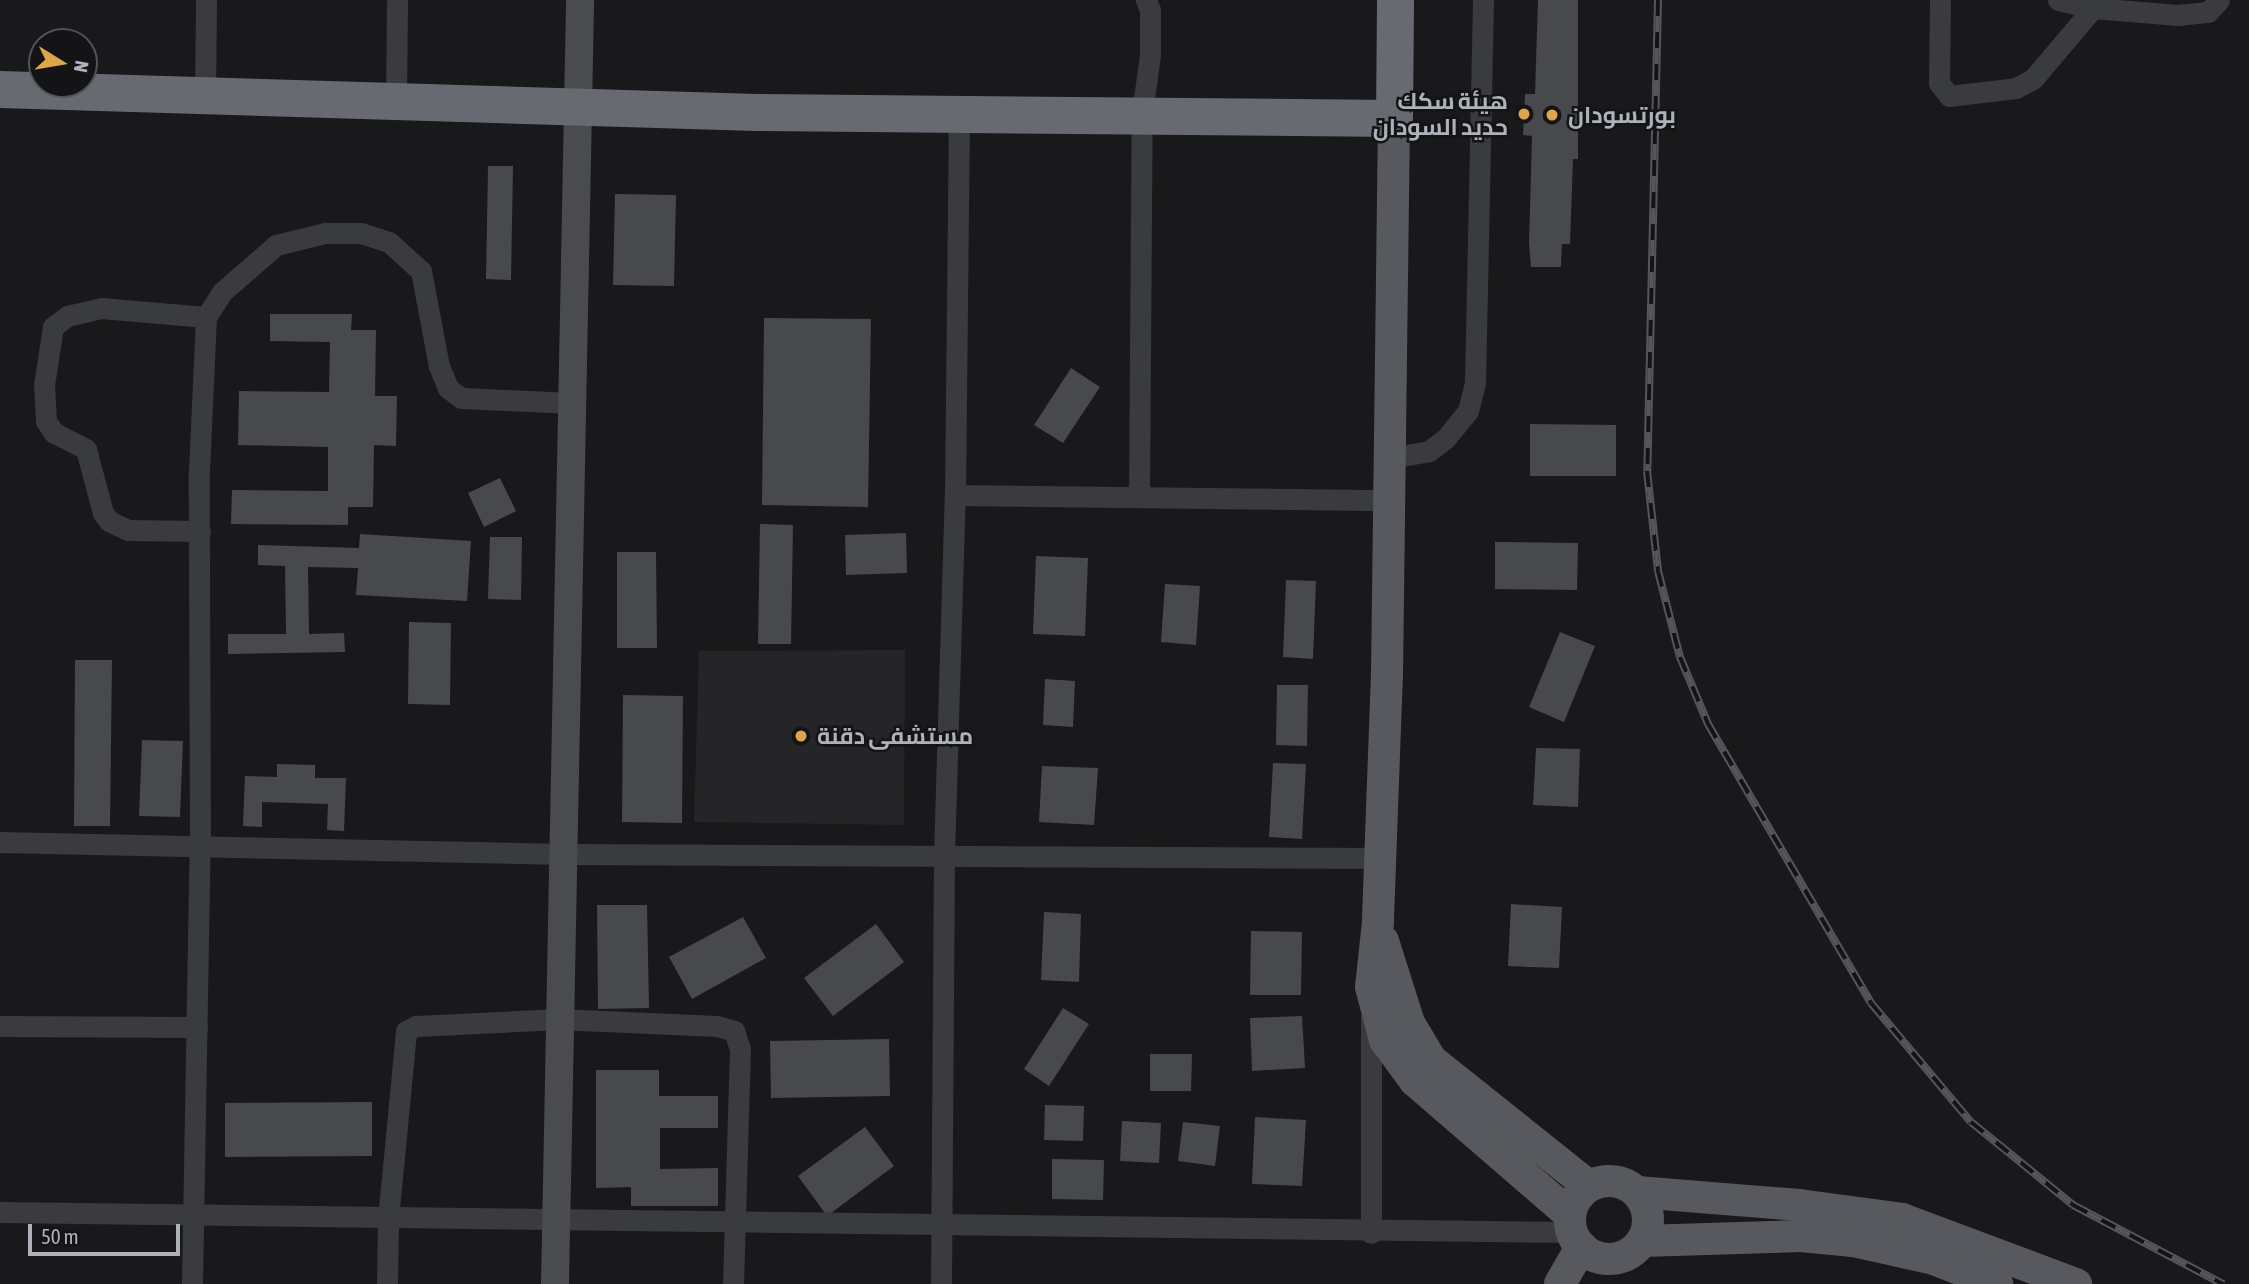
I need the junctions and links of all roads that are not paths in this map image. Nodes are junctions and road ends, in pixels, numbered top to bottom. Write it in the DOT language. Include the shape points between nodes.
graph roads {
  1 [pos="206,0"];
  2 [pos="397,0"];
  3 [pos="580,0"];
  4 [pos="1146,0"];
  5 [pos="1395,0"];
  6 [pos="1483,0"];
  7 [pos="1940,0"];
  8 [pos="2058,0"];
  9 [pos="2219,0"];
  10 [pos="2093,8"];
  11 [pos="0,89"];
  12 [pos="205,98"];
  13 [pos="396,99"];
  14 [pos="579,104"];
  15 [pos="959,112"];
  16 [pos="1142,113"];
  17 [pos="1394,118"];
  18 [pos="206,317"];
  19 [pos="572,403"];
  20 [pos="1390,458"];
  21 [pos="955,495"];
  22 [pos="1139,497"];
  23 [pos="1390,500"];
  24 [pos="200,531"];
  25 [pos="0,842"];
  26 [pos="200,847"];
  27 [pos="562,854"];
  28 [pos="944,856"];
  29 [pos="1381,858"];
  30 [pos="1378,922"];
  31 [pos="1371,987"];
  32 [pos="558,1019"];
  33 [pos="0,1026"];
  34 [pos="197,1027"];
  35 [pos="1423,1070"];
  36 [pos="1589,1186"];
  37 [pos="1637,1192"];
  38 [pos="0,1212"];
  39 [pos="192,1213"];
  40 [pos="388,1219"];
  41 [pos="556,1221"];
  42 [pos="733,1223"];
  43 [pos="942,1225"];
  44 [pos="1575,1231"];
  45 [pos="1371,1233"];
  46 [pos="1642,1241"];
  47 [pos="1604,1272"];
  48 [pos="191,1284"];
  49 [pos="387,1284"];
  50 [pos="555,1284"];
  51 [pos="733,1284"];
  52 [pos="941,1284"];
  53 [pos="1560,1284"];
  54 [pos="1997,1284"];
  55 [pos="2076,1284"];
  1 -- 12 [label="street"];
  2 -- 13 [label="street"];
  3 -- 14 [label="street"];
  4 -- 16 [label="street" via="1150,55"];
  5 -- 17 [label="highway"];
  6 -- 20 [label="street" via="1475,383 1468,411 1446,438 1429,451"];
  7 -- 10 [label="street" via="1939,83 1948,96 2016,88 2033,79"];
  8 -- 10 [label="street"];
  9 -- 10 [label="street" via="2208,12 2178,15"];
  11 -- 12 [label="highway"];
  12 -- 13 [label="highway"];
  13 -- 14 [label="highway"];
  14 -- 15 [label="highway"];
  14 -- 19 [label="street"];
  15 -- 16 [label="highway"];
  15 -- 21 [label="street"];
  16 -- 17 [label="highway"];
  16 -- 22 [label="street"];
  17 -- 20 [label="main road"];
  18 -- 19 [label="street" via="222,292 276,245 325,233 361,233 388,242 421,271 439,366 448,388 461,398"];
  18 -- 24 [label="street"];
  18 -- 24 [label="street" via="101,308 67,316 53,327 44,385 46,421 54,433 86,449 109,521 128,530"];
  19 -- 27 [label="street"];
  20 -- 23 [label="main road"];
  21 -- 22 [label="street"];
  21 -- 28 [label="street"];
  22 -- 23 [label="street"];
  23 -- 29 [label="main road"];
  24 -- 26 [label="street"];
  25 -- 26 [label="street"];
  26 -- 27 [label="street"];
  26 -- 34 [label="street"];
  27 -- 28 [label="street"];
  27 -- 32 [label="street"];
  28 -- 29 [label="street"];
  28 -- 43 [label="street"];
  29 -- 30 [label="main road"];
  30 -- 31 [label="main road"];
  30 -- 35 [label="main road"];
  31 -- 35 [label="main road" via="1385,1040"];
  31 -- 45 [label="street"];
  32 -- 40 [label="street" via="416,1026 405,1031"];
  32 -- 41 [label="street"];
  32 -- 42 [label="street" via="717,1026 734,1031 740,1049"];
  33 -- 34 [label="street"];
  34 -- 39 [label="street"];
  35 -- 36 [label="main road"];
  35 -- 44 [label="main road"];
  36 -- 37 [label="main road" via="1623,1182"];
  36 -- 44 [label="main road" via="1576,1198"];
  37 -- 46 [label="main road" via="1647,1207 1648,1225"];
  37 -- 55 [label="main road" via="1902,1219"];
  38 -- 39 [label="street"];
  39 -- 40 [label="street"];
  39 -- 48 [label="street"];
  40 -- 41 [label="street"];
  40 -- 49 [label="street"];
  41 -- 42 [label="street"];
  41 -- 50 [label="street"];
  42 -- 43 [label="street"];
  42 -- 51 [label="street"];
  43 -- 45 [label="street"];
  43 -- 52 [label="street"];
  44 -- 45 [label="street"];
  44 -- 47 [label="main road"];
  44 -- 53 [label="main road"];
  46 -- 47 [label="main road"];
  46 -- 54 [label="main road" via="1788,1236 1853,1241 1934,1259"];
}
